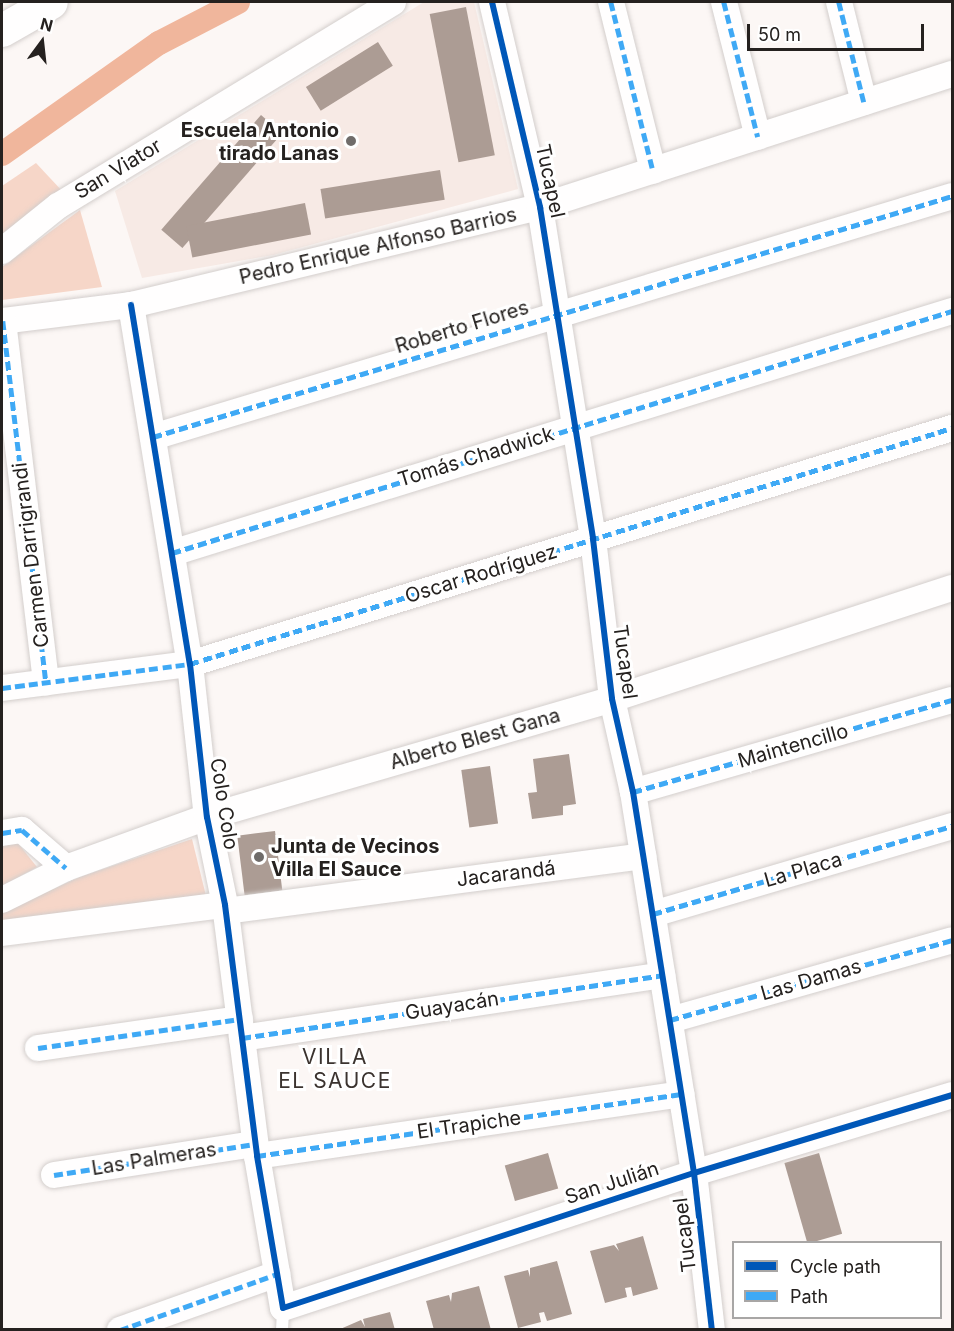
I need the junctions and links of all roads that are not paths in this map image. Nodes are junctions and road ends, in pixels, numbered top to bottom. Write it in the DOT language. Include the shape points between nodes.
graph roads {
  1 [pos="51,2"];
  2 [pos="393,2"];
  3 [pos="492,2"];
  4 [pos="611,2"];
  5 [pos="724,2"];
  6 [pos="839,2"];
  7 [pos="2,30"];
  8 [pos="952,74"];
  9 [pos="864,102"];
  10 [pos="758,137"];
  11 [pos="653,171"];
  12 [pos="952,196"];
  13 [pos="540,207"];
  14 [pos="2,251"];
  15 [pos="131,305"];
  16 [pos="952,311"];
  17 [pos="557,315"];
  18 [pos="2,321"];
  19 [pos="575,426"];
  20 [pos="952,428"];
  21 [pos="153,436"];
  22 [pos="593,539"];
  23 [pos="172,553"];
  24 [pos="952,588"];
  25 [pos="190,664"];
  26 [pos="46,682"];
  27 [pos="2,688"];
  28 [pos="612,699"];
  29 [pos="952,700"];
  30 [pos="633,792"];
  31 [pos="207,817"];
  32 [pos="952,826"];
  33 [pos="2,833"];
  34 [pos="643,856"];
  35 [pos="66,868"];
  36 [pos="2,900"];
  37 [pos="226,908"];
  38 [pos="653,914"];
  39 [pos="2,933"];
  40 [pos="952,940"];
  41 [pos="662,975"];
  42 [pos="670,1020"];
  43 [pos="241,1029"];
  44 [pos="38,1047"];
  45 [pos="681,1094"];
  46 [pos="952,1095"];
  47 [pos="256,1150"];
  48 [pos="694,1173"];
  49 [pos="54,1175"];
  50 [pos="277,1274"];
  51 [pos="282,1319"];
  52 [pos="120,1329"];
  53 [pos="712,1329"];
  1 -- 7 [label="main road"];
  2 -- 14 [label="street, San Viator" via="58,206"];
  3 -- 13 [label="street, Tucapel"];
  4 -- 11 [label="street"];
  5 -- 10 [label="street"];
  6 -- 9 [label="street"];
  8 -- 9 [label="street, Pedro Enrique Alfonso Barrios"];
  9 -- 10 [label="street, Pedro Enrique Alfonso Barrios"];
  10 -- 11 [label="street, Pedro Enrique Alfonso Barrios"];
  11 -- 13 [label="street, Pedro Enrique Alfonso Barrios"];
  12 -- 17 [label="street, Roberto Flores"];
  13 -- 15 [label="street, Pedro Enrique Alfonso Barrios"];
  13 -- 17 [label="street, Tucapel"];
  15 -- 18 [label="street, Pedro Enrique Alfonso Barrios"];
  15 -- 21 [label="street, Colo Colo"];
  16 -- 19 [label="street, Tomás Chadwick"];
  17 -- 19 [label="street, Tucapel"];
  17 -- 21 [label="street, Roberto Flores"];
  18 -- 26 [label="street, Carmen Darrigrandi"];
  19 -- 22 [label="street, Tucapel"];
  19 -- 23 [label="street, Tomás Chadwick"];
  20 -- 22 [label="street, Oscar Rodríguez"];
  21 -- 23 [label="street, Colo Colo"];
  22 -- 25 [label="street, Oscar Rodríguez"];
  22 -- 28 [label="street, Tucapel"];
  23 -- 25 [label="street, Colo Colo"];
  24 -- 28 [label="street, Alberto Blest Gana"];
  25 -- 26 [label="street, Oscar Rodríguez"];
  25 -- 31 [label="street, Colo Colo"];
  26 -- 27 [label="street, Oscar Rodríguez"];
  28 -- 30 [label="street, Tucapel"];
  28 -- 31 [label="street, Alberto Blest Gana"];
  29 -- 30 [label="street, Maintencillo"];
  30 -- 34 [label="street, Tucapel"];
  31 -- 35 [label="street, Alberto Blest Gana"];
  31 -- 37 [label="street, Colo Colo"];
  32 -- 38 [label="street, La Placa"];
  33 -- 35 [label="street" via="22,830"];
  34 -- 37 [label="street, Jacarandá"];
  34 -- 38 [label="street, Tucapel"];
  35 -- 36 [label="street, Alberto Blest Gana"];
  37 -- 39 [label="street, Jacarandá"];
  37 -- 43 [label="street, Colo Colo"];
  38 -- 41 [label="street, Tucapel"];
  40 -- 42 [label="street, Las Damas"];
  41 -- 42 [label="street, Tucapel"];
  41 -- 43 [label="street, Guayacán"];
  42 -- 45 [label="street, Tucapel"];
  43 -- 44 [label="street, Guayacán"];
  43 -- 47 [label="street, Colo Colo"];
  45 -- 47 [label="street, El Trapiche"];
  45 -- 48 [label="street, Tucapel"];
  46 -- 48 [label="street, San Julián"];
  47 -- 49 [label="street, Las Palmeras"];
  47 -- 50 [label="street, Colo Colo"];
  48 -- 51 [label="street, San Julián"];
  48 -- 53 [label="street, Tucapel"];
  50 -- 51 [label="street, Colo Colo"];
  50 -- 52 [label="street"];
}
